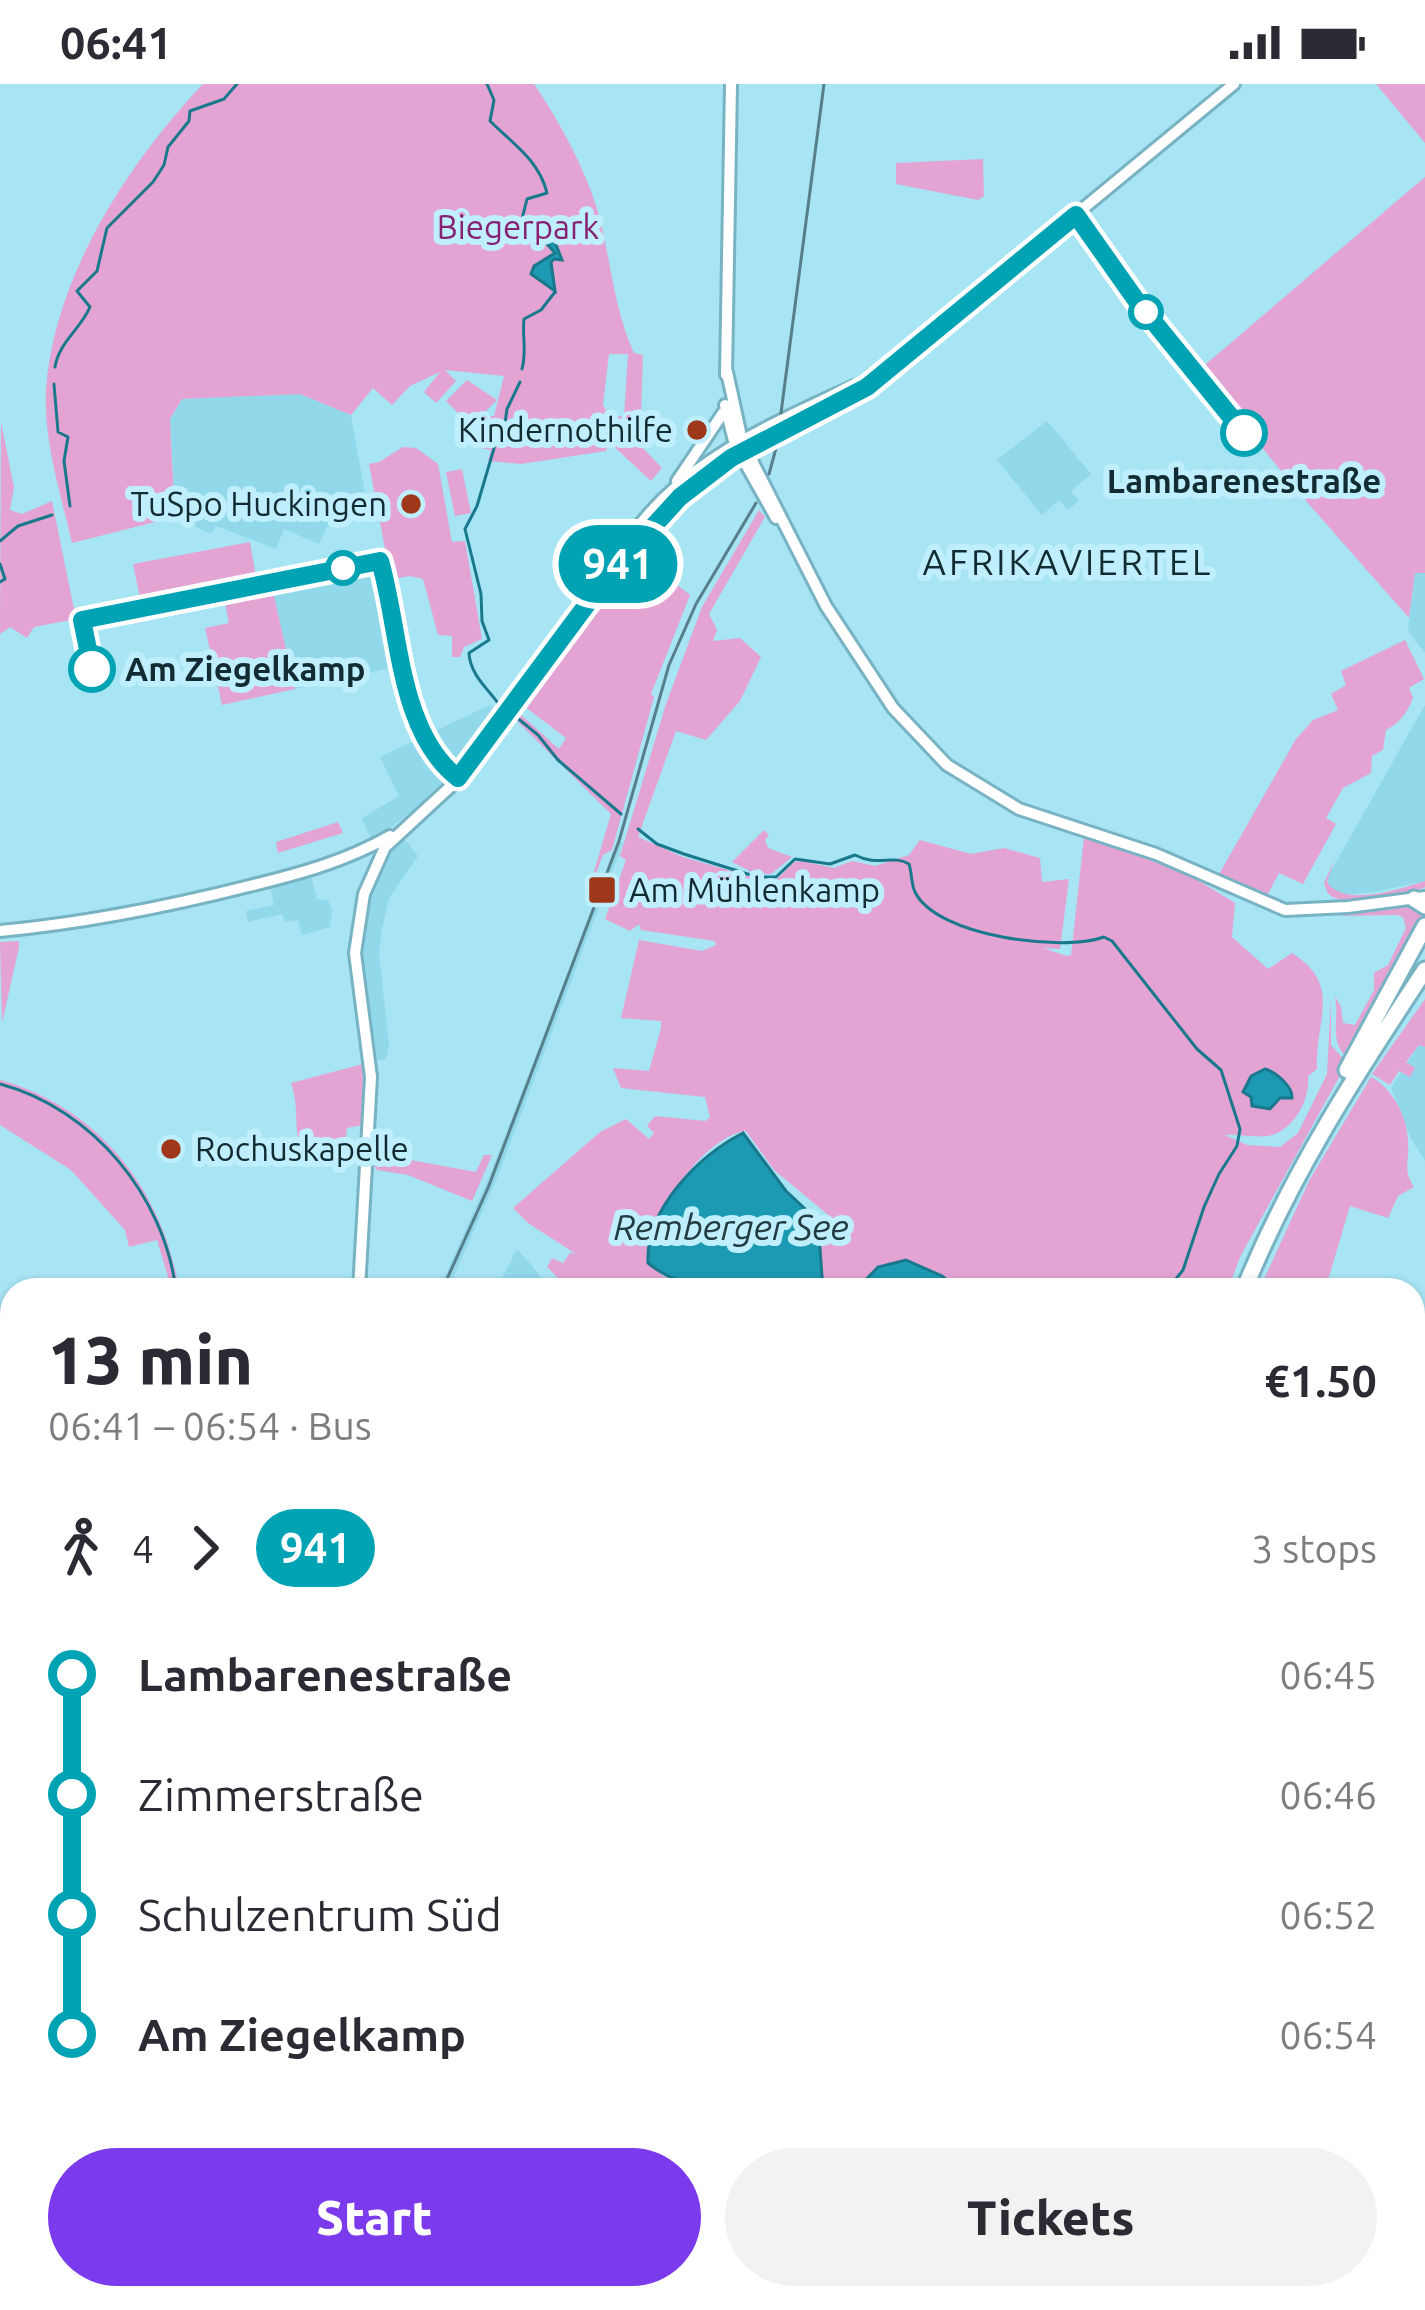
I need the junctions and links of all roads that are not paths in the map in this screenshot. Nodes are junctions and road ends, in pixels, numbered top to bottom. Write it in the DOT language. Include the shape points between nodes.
graph roads {
  1 [pos="731,84"];
  2 [pos="1234,84"];
  3 [pos="727,372"];
  4 [pos="880,376"];
  5 [pos="725,403"];
  6 [pos="734,416"];
  7 [pos="764,430"];
  8 [pos="741,448"];
  9 [pos="666,497"];
  10 [pos="608,576"];
  11 [pos="398,831"];
  12 [pos="349,857"];
  13 [pos="375,862"];
  14 [pos="331,863"];
  15 [pos="366,888"];
  16 [pos="1421,901"];
  17 [pos="1425,926"];
  18 [pos="0,932"];
  19 [pos="1425,970"];
  20 [pos="1425,987"];
  21 [pos="1319,1133"];
  22 [pos="360,1278"];
  23 [pos="1252,1278"];
  24 [pos="1254,1278"];
  1 -- 3 [label="main road"];
  2 -- 4 [label="main road"];
  3 -- 5 [label="main road"];
  3 -- 6 [label="main road"];
  4 -- 7 [label="main road"];
  4 -- 8 [label="main road"];
  5 -- 8 [label="main road"];
  5 -- 9 [label="main road"];
  6 -- 7 [label="main road"];
  6 -- 8 [label="main road"];
  7 -- 8 [label="main road"];
  8 -- 9 [label="main road"];
  8 -- 10 [label="main road" via="680,497"];
  8 -- 16 [label="main road" via="834,621 906,725 947,765 1019,809 1156,854 1288,911"];
  9 -- 10 [label="main road"];
  10 -- 11 [label="main road" via="448,790"];
  11 -- 12 [label="main road"];
  11 -- 13 [label="main road"];
  12 -- 13 [label="main road"];
  12 -- 14 [label="main road"];
  13 -- 15 [label="main road"];
  14 -- 15 [label="main road" via="354,865"];
  14 -- 18 [label="main road" via="151,910"];
  15 -- 22 [label="main road" via="355,964 370,1075"];
  17 -- 21 [label="highway"];
  19 -- 21 [label="highway"];
  20 -- 24 [label="highway" via="1337,1118"];
  21 -- 23 [label="highway"];
}
